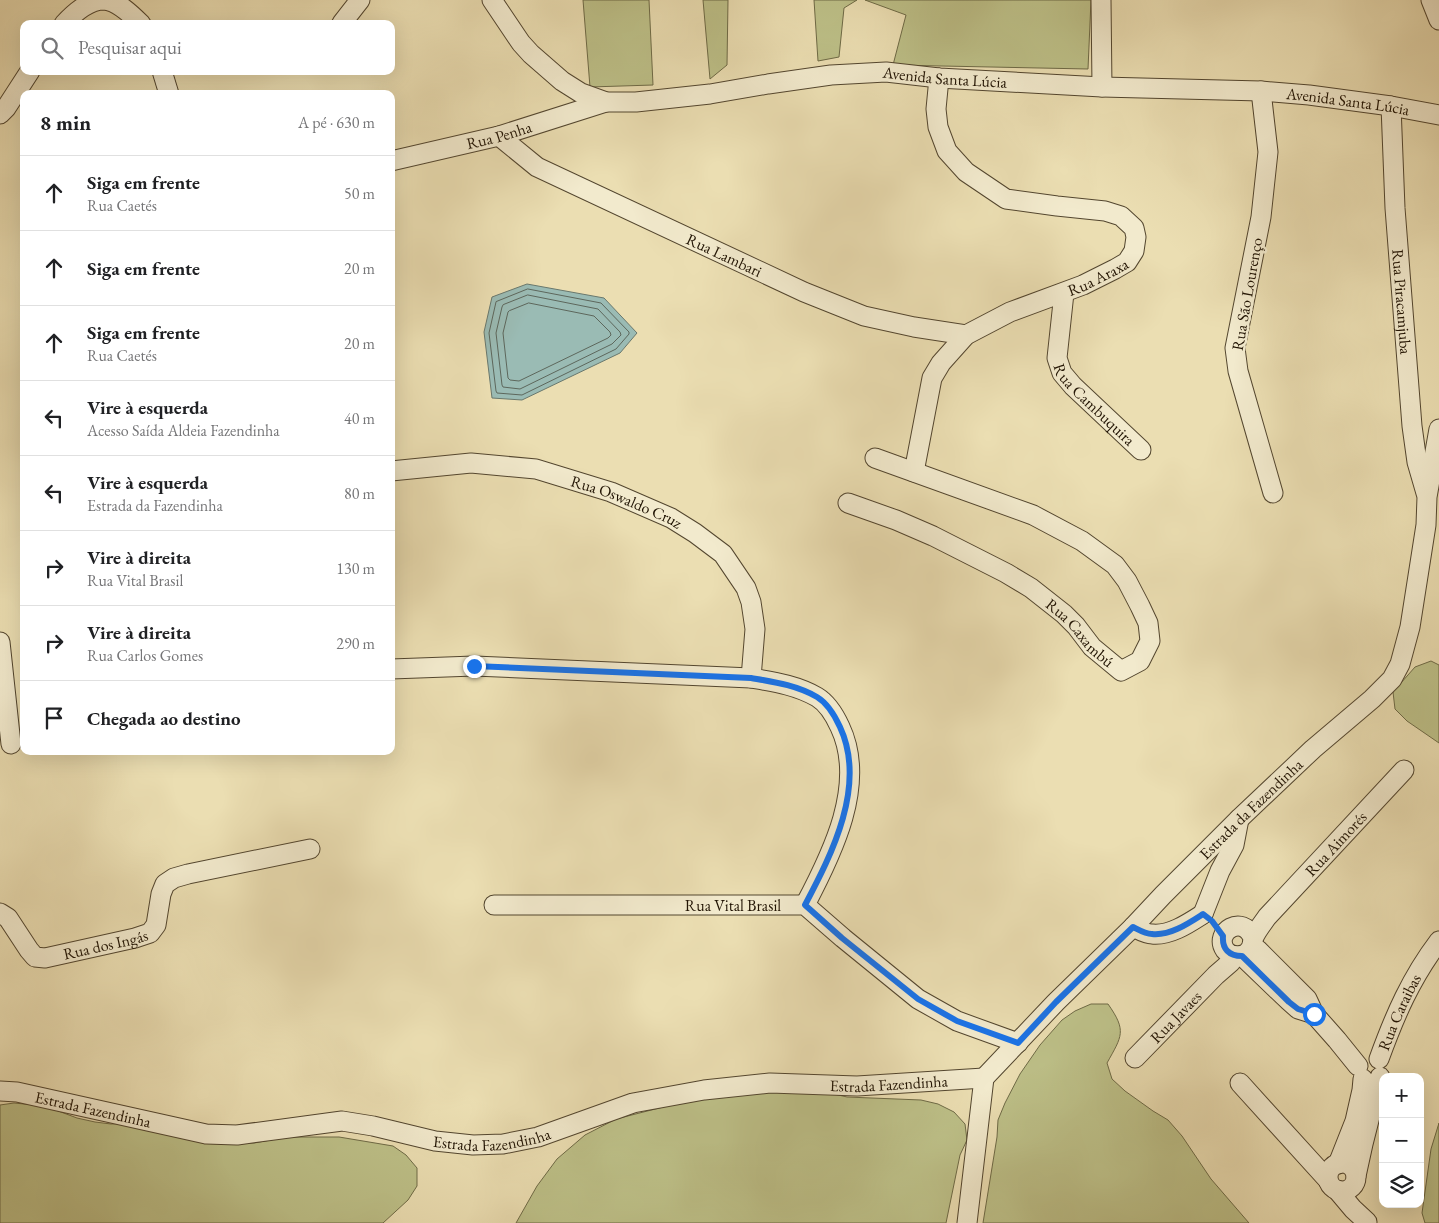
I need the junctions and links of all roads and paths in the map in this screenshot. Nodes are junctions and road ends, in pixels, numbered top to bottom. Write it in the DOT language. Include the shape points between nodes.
graph roads {
  1 [pos="360,0"];
  2 [pos="492,0"];
  3 [pos="1101,0"];
  4 [pos="1431,0"];
  5 [pos="68,20"];
  6 [pos="137,20"];
  7 [pos="344,20"];
  8 [pos="1439,20"];
  9 [pos="27,75"];
  10 [pos="163,75"];
  11 [pos="939,78"];
  12 [pos="1102,87"];
  13 [pos="168,90"];
  14 [pos="1261,91"];
  15 [pos="606,102"];
  16 [pos="1391,106"];
  17 [pos="0,114"];
  18 [pos="1439,115"];
  19 [pos="499,136"];
  20 [pos="395,159"];
  21 [pos="1064,293"];
  22 [pos="966,335"];
  23 [pos="1439,429"];
  24 [pos="1141,450"];
  25 [pos="875,458"];
  26 [pos="395,472"];
  27 [pos="914,472"];
  28 [pos="1273,492"];
  29 [pos="1427,496"];
  30 [pos="848,503"];
  31 [pos="1433,525"];
  32 [pos="0,642"];
  33 [pos="395,669"];
  34 [pos="751,678"];
  35 [pos="12,744"];
  36 [pos="1404,770"];
  37 [pos="1239,819"];
  38 [pos="310,850"];
  39 [pos="494,905"];
  40 [pos="805,905"];
  41 [pos="0,913"];
  42 [pos="1208,917"];
  43 [pos="1133,927"];
  44 [pos="1439,941"];
  45 [pos="1239,942"];
  46 [pos="1018,1043"];
  47 [pos="1135,1058"];
  48 [pos="1370,1067"];
  49 [pos="984,1078"];
  50 [pos="1240,1083"];
  51 [pos="0,1091"];
  52 [pos="1334,1175"];
  53 [pos="1355,1179"];
  54 [pos="967,1223"];
  55 [pos="1367,1223"];
  1 -- 7 [label="street"];
  2 -- 15 [label="street, Avenida Santa Lúcia" via="531,54 574,89"];
  3 -- 12 [label="street"];
  4 -- 8 [label="street"];
  5 -- 6 [label="street" via="78,10 105,0 120,6"];
  9 -- 17 [label="street"];
  10 -- 13 [label="street"];
  11 -- 12 [label="street, Avenida Santa Lúcia"];
  11 -- 15 [label="street, Avenida Santa Lúcia" via="886,72 831,75 710,94"];
  11 -- 21 [label="street, Rua Araxa" via="938,127 947,151 966,172 1006,198 1105,211 1121,216 1134,228 1134,251 1127,262"];
  12 -- 14 [label="street, Avenida Santa Lúcia"];
  14 -- 16 [label="street, Avenida Santa Lúcia" via="1309,94"];
  14 -- 28 [label="street, Rua São Lourenço" via="1268,152 1261,217 1236,348 1238,371"];
  15 -- 19 [label="street, Rua Penha"];
  16 -- 18 [label="street, Avenida Santa Lúcia"];
  16 -- 29 [label="street, Rua Piracamjuba" via="1412,426 1417,462"];
  19 -- 20 [label="street, Rua Penha"];
  19 -- 22 [label="street, Rua Lambari" via="537,167 804,292 864,316"];
  21 -- 22 [label="street, Rua Araxa" via="1010,312"];
  21 -- 24 [label="street, Rua Cambuquira" via="1057,358 1062,373"];
  22 -- 27 [label="street, Rua Araxa" via="932,378"];
  23 -- 29 [label="street"];
  25 -- 27 [label="street, Rua Caxambú"];
  26 -- 34 [label="street, Rua Oswaldo Cruz" via="471,463 536,469 611,492 671,518 723,554 746,588 754,629"];
  27 -- 30 [label="street, Rua Caxambú" via="1033,515 1082,540 1115,565 1148,623 1150,641 1140,661 1121,670 1092,647 1064,614 1031,588 933,536"];
  29 -- 31 [label="street, Estrada da Fazendinha"];
  31 -- 37 [label="street, Estrada da Fazendinha" via="1410,627 1400,664 1392,679"];
  32 -- 35 [label="street"];
  33 -- 34 [label="street" via="474,666"];
  34 -- 40 [label="street" via="793,686 819,698 835,716 848,750 849,787 841,824"];
  36 -- 45 [label="street, Rua Aimorés" via="1267,917"];
  37 -- 42 [label="street" via="1234,845 1220,872"];
  37 -- 43 [label="street, Estrada da Fazendinha"];
  38 -- 41 [label="street, Rua dos Ingás" via="174,878 165,884 156,925 150,933 45,958 36,957 29,950 8,918"];
  39 -- 40 [label="street, Rua Vital Brasil"];
  40 -- 46 [label="street, Rua Vital Brasil" via="918,999 957,1021"];
  42 -- 43 [label="street" via="1159,934"];
  42 -- 45 [label="street"];
  43 -- 46 [label="street, Estrada da Fazendinha"];
  44 -- 48 [label="street, Rua Caraibas" via="1414,978"];
  45 -- 47 [label="street, Rua Javaes" via="1228,965"];
  45 -- 48 [label="street" via="1258,950 1307,999 1314,1014 1337,1040"];
  46 -- 49 [label="street, Estrada da Fazendinha"];
  48 -- 52 [label="street" via="1355,1120"];
  48 -- 53 [label="street" via="1363,1144"];
  49 -- 51 [label="street, Estrada Fazendinha" via="858,1086 770,1084 704,1090 633,1103 538,1137 503,1144 435,1141 342,1121 237,1135 206,1134"];
  49 -- 54 [label="street"];
  50 -- 52 [label="street" via="1297,1146"];
  52 -- 53 [label="street" via="1348,1164 1355,1171"];
  52 -- 53 [label="street" via="1346,1191 1353,1186"];
  52 -- 55 [label="street" via="1353,1210"];
  53 -- 55 [label="street"];
}
